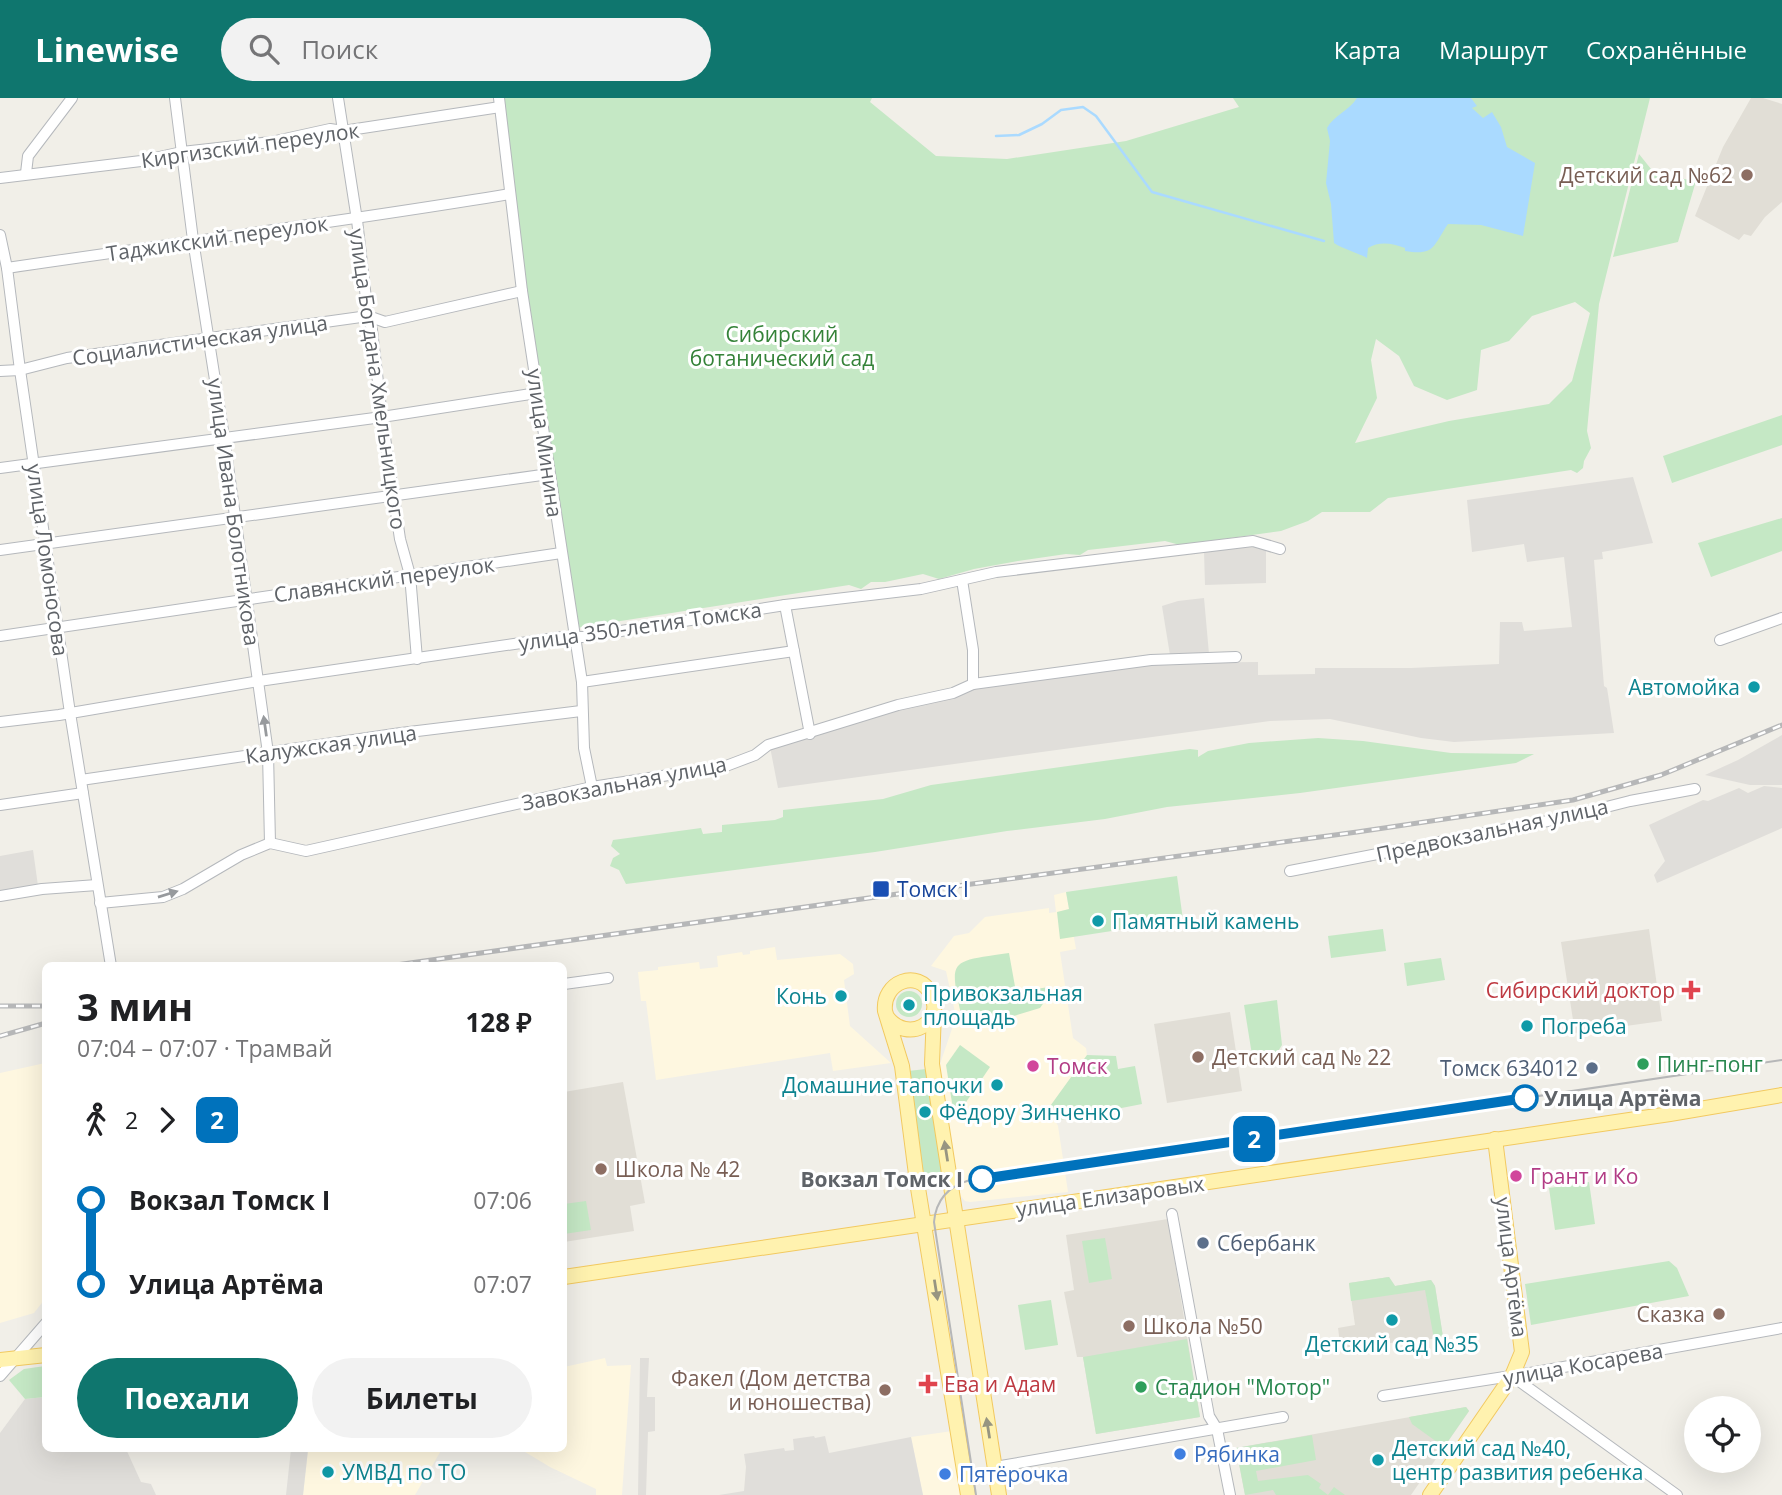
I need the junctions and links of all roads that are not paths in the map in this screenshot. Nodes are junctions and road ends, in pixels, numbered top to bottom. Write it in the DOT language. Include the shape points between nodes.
graph roads {
  1 [pos="72,98"];
  2 [pos="175,98"];
  3 [pos="338,98"];
  4 [pos="500,102"];
  5 [pos="343,131"];
  6 [pos="182,152"];
  7 [pos="26,173"];
  8 [pos="0,178"];
  9 [pos="510,194"];
  10 [pos="357,220"];
  11 [pos="0,235"];
  12 [pos="193,240"];
  13 [pos="7,268"];
  14 [pos="522,291"];
  15 [pos="368,316"];
  16 [pos="208,339"];
  17 [pos="20,370"];
  18 [pos="0,372"];
  19 [pos="537,393"];
  20 [pos="382,417"];
  21 [pos="224,437"];
  22 [pos="35,463"];
  23 [pos="0,468"];
  24 [pos="549,474"];
  25 [pos="394,495"];
  26 [pos="234,518"];
  27 [pos="46,542"];
  28 [pos="1280,549"];
  29 [pos="0,551"];
  30 [pos="561,553"];
  31 [pos="410,575"];
  32 [pos="962,580"];
  33 [pos="246,599"];
  34 [pos="786,605"];
  35 [pos="1782,618"];
  36 [pos="58,628"];
  37 [pos="0,636"];
  38 [pos="574,637"];
  39 [pos="1720,640"];
  40 [pos="794,651"];
  41 [pos="1236,657"];
  42 [pos="417,659"];
  43 [pos="258,681"];
  44 [pos="582,682"];
  45 [pos="973,684"];
  46 [pos="581,711"];
  47 [pos="70,713"];
  48 [pos="0,722"];
  49 [pos="810,734"];
  50 [pos="268,753"];
  51 [pos="81,780"];
  52 [pos="592,787"];
  53 [pos="1695,789"];
  54 [pos="83,793"];
  55 [pos="0,805"];
  56 [pos="270,843"];
  57 [pos="1290,871"];
  58 [pos="97,884"];
  59 [pos="0,896"];
  60 [pos="100,903"];
  61 [pos="110,962"];
  62 [pos="608,978"];
  63 [pos="567,984"];
  64 [pos="934,1009"];
  65 [pos="887,1017"];
  66 [pos="1782,1095"];
  67 [pos="1494,1139"];
  68 [pos="1172,1214"];
  69 [pos="956,1218"];
  70 [pos="925,1223"];
  71 [pos="567,1277"];
  72 [pos="42,1327"];
  73 [pos="1782,1328"];
  74 [pos="42,1355"];
  75 [pos="8,1359"];
  76 [pos="0,1376"];
  77 [pos="1512,1376"];
  78 [pos="1383,1396"];
  79 [pos="1283,1417"];
  80 [pos="1217,1429"];
  81 [pos="995,1467"];
  82 [pos="968,1495"];
  83 [pos="999,1495"];
  84 [pos="1230,1495"];
  85 [pos="1430,1495"];
  86 [pos="1676,1495"];
  1 -- 7 [label="street" via="28,156"];
  2 -- 6 [label="street, улица Ивана Болотникова"];
  3 -- 5 [label="street, улица Богдана Хмельницкого"];
  4 -- 5 [label="street, Киргизский переулок"];
  4 -- 9 [label="street, улица Минина"];
  5 -- 6 [label="street, Киргизский переулок" via="330,129 271,142"];
  5 -- 10 [label="street, улица Богдана Хмельницкого"];
  6 -- 7 [label="street, Киргизский переулок"];
  6 -- 12 [label="street, улица Ивана Болотникова"];
  7 -- 8 [label="street, Киргизский переулок"];
  9 -- 10 [label="street, Таджикский переулок"];
  9 -- 14 [label="street, улица Минина"];
  10 -- 12 [label="street, Таджикский переулок"];
  10 -- 15 [label="street, улица Богдана Хмельницкого"];
  11 -- 13 [label="street, улица Ломоносова"];
  12 -- 13 [label="street, Таджикский переулок"];
  12 -- 16 [label="street, улица Ивана Болотникова"];
  13 -- 17 [label="street, улица Ломоносова"];
  14 -- 15 [label="street, Социалистическая улица" via="385,322"];
  14 -- 19 [label="street, улица Минина"];
  15 -- 16 [label="street, Социалистическая улица"];
  15 -- 20 [label="street, улица Богдана Хмельницкого"];
  16 -- 17 [label="street, Социалистическая улица" via="67,358"];
  16 -- 21 [label="street, улица Ивана Болотникова"];
  17 -- 18 [label="street, Социалистическая улица"];
  17 -- 22 [label="street, улица Ломоносова"];
  19 -- 20 [label="street"];
  19 -- 24 [label="street, улица Минина"];
  20 -- 21 [label="street"];
  20 -- 25 [label="street, улица Богдана Хмельницкого"];
  21 -- 22 [label="street"];
  21 -- 26 [label="street, улица Ивана Болотникова"];
  22 -- 23 [label="street"];
  22 -- 27 [label="street, улица Ломоносова"];
  24 -- 25 [label="street"];
  24 -- 30 [label="street, улица Минина"];
  25 -- 26 [label="street"];
  25 -- 31 [label="street, улица Богдана Хмельницкого"];
  26 -- 27 [label="street"];
  26 -- 33 [label="street, улица Ивана Болотникова"];
  27 -- 29 [label="street"];
  27 -- 36 [label="street, улица Ломоносова"];
  28 -- 32 [label="street, улица 350-летия Томска" via="1253,541"];
  30 -- 31 [label="street, Славянский переулок"];
  30 -- 38 [label="street, улица Минина"];
  31 -- 33 [label="street, Славянский переулок"];
  31 -- 42 [label="street, улица Богдана Хмельницкого"];
  32 -- 34 [label="street, улица 350-летия Томска"];
  32 -- 45 [label="street" via="973,650"];
  33 -- 36 [label="street, Славянский переулок"];
  33 -- 43 [label="street, улица Ивана Болотникова"];
  34 -- 38 [label="street, улица 350-летия Томска"];
  34 -- 40 [label="street"];
  35 -- 39 [label="street"];
  36 -- 37 [label="street, Славянский переулок"];
  36 -- 47 [label="street, улица Ломоносова"];
  38 -- 42 [label="street, улица 350-летия Томска"];
  38 -- 44 [label="street, улица Минина"];
  40 -- 44 [label="street"];
  40 -- 49 [label="street"];
  41 -- 45 [label="street, Завокзальная улица" via="1151,660"];
  42 -- 43 [label="street, улица 350-летия Томска"];
  43 -- 47 [label="street, улица 350-летия Томска"];
  50 -- 43 [label="street, улица Ивана Болотникова, one-way"];
  44 -- 46 [label="street, улица Минина"];
  45 -- 49 [label="street, Завокзальная улица"];
  46 -- 50 [label="street, Калужская улица"];
  46 -- 52 [label="street, улица Минина"];
  47 -- 48 [label="street, улица 350-летия Томска"];
  47 -- 51 [label="street, улица Ломоносова"];
  49 -- 52 [label="street, Завокзальная улица" via="768,745 726,766"];
  50 -- 51 [label="street, Калужская улица"];
  50 -- 56 [label="street, улица Ивана Болотникова"];
  51 -- 54 [label="street, улица Ломоносова"];
  52 -- 56 [label="street, Завокзальная улица" via="306,851"];
  53 -- 57 [label="street, Предвокзальная улица"];
  54 -- 55 [label="street"];
  54 -- 58 [label="street, улица Ломоносова"];
  60 -- 56 [label="street, one-way" via="163,897"];
  58 -- 59 [label="street"];
  58 -- 60 [label="street, улица Ломоносова"];
  60 -- 61 [label="street, улица Ломоносова"];
  62 -- 63 [label="street"];
  64 -- 65 [label="main road" via="929,1020 914,1030 896,1027"];
  64 -- 65 [label="main road" via="926,987 902,981 887,994"];
  69 -- 64 [label="main road, one-way" via="932,1064"];
  65 -- 70 [label="main road" via="902,1066"];
  66 -- 67 [label="main road, улица Елизаровых"];
  67 -- 69 [label="main road, улица Елизаровых"];
  67 -- 77 [label="main road, улица Артёма" via="1522,1343 1521,1359"];
  68 -- 80 [label="street" via="1209,1416"];
  69 -- 70 [label="main road, улица Елизаровых"];
  81 -- 69 [label="main road, one-way"];
  70 -- 71 [label="main road, улица Елизаровых"];
  70 -- 82 [label="main road, one-way"];
  72 -- 75 [label="street"];
  73 -- 77 [label="street, улица Косарева"];
  74 -- 75 [label="main road"];
  75 -- 76 [label="street"];
  77 -- 78 [label="street, улица Косарева"];
  77 -- 85 [label="main road, улица Артёма"];
  77 -- 86 [label="street"];
  79 -- 80 [label="street"];
  80 -- 81 [label="street"];
  80 -- 84 [label="street"];
  81 -- 83 [label="main road"];
}
